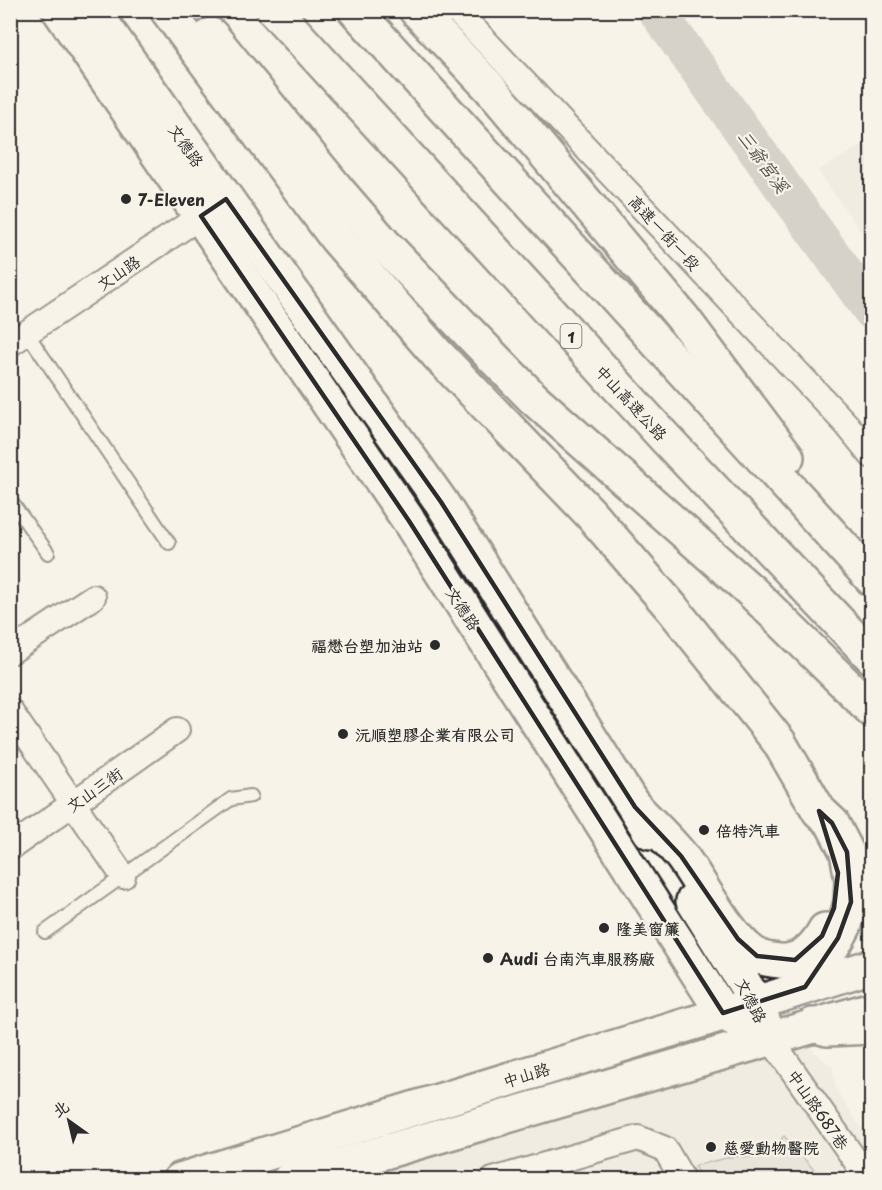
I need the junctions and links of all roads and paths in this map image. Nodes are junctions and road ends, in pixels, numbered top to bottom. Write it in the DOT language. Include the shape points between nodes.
graph roads {
  1 [pos="58,10"];
  2 [pos="93,10"];
  3 [pos="167,10"];
  4 [pos="191,10"];
  5 [pos="274,10"];
  6 [pos="355,10"];
  7 [pos="416,10"];
  8 [pos="456,10"];
  9 [pos="213,208"];
  10 [pos="19,338"];
  11 [pos="872,456"];
  12 [pos="10,500"];
  13 [pos="169,543"];
  14 [pos="48,553"];
  15 [pos="872,569"];
  16 [pos="872,579"];
  17 [pos="93,597"];
  18 [pos="10,652"];
  19 [pos="872,657"];
  20 [pos="872,710"];
  21 [pos="10,711"];
  22 [pos="177,730"];
  23 [pos="251,796"];
  24 [pos="74,804"];
  25 [pos="635,807"];
  26 [pos="819,811"];
  27 [pos="10,848"];
  28 [pos="123,876"];
  29 [pos="45,932"];
  30 [pos="872,966"];
  31 [pos="805,987"];
  32 [pos="756,1002"];
  33 [pos="872,1009"];
  34 [pos="723,1014"];
  35 [pos="813,1025"];
  36 [pos="872,1027"];
  37 [pos="770,1038"];
  38 [pos="180,1179"];
  39 [pos="289,1179"];
  40 [pos="493,1179"];
  41 [pos="683,1179"];
  42 [pos="869,1179"];
  1 -- 9 [label="main road, 文德路"];
  2 -- 9 [label="main road, 文德路"];
  3 -- 26 [label="main road" via="336,238 437,354 590,513 679,616 779,742"];
  4 -- 20 [label="main road" via="340,193 533,398 752,592"];
  5 -- 19 [label="main road, 中山高速公路 / 1" via="658,430"];
  6 -- 16 [label="main road"];
  7 -- 15 [label="main road" via="491,89 682,317"];
  8 -- 11 [label="street, 高速一街一段"];
  9 -- 10 [label="street, 文山路"];
  9 -- 25 [label="main road, 文德路" via="441,502"];
  9 -- 34 [label="main road, 文德路"];
  10 -- 13 [label="lane"];
  12 -- 14 [label="lane"];
  17 -- 18 [label="street"];
  21 -- 24 [label="street"];
  22 -- 24 [label="street, 文山三街"];
  23 -- 28 [label="lane" via="231,799"];
  24 -- 27 [label="street, 文山三街"];
  24 -- 28 [label="street"];
  25 -- 26 [label="main road" via="681,856 746,948 762,958 786,962 802,957 822,936 836,899 837,867"];
  25 -- 32 [label="main road, 文德路"];
  26 -- 31 [label="main road" via="832,823 847,852 851,902 838,938"];
  28 -- 29 [label="lane"];
  30 -- 31 [label="main road, 中山路"];
  31 -- 32 [label="main road, 中山路"];
  32 -- 34 [label="main road, 中山路"];
  32 -- 37 [label="main road, 文德路"];
  33 -- 35 [label="main road"];
  34 -- 37 [label="main road, 文德路"];
  34 -- 38 [label="main road, 中山路"];
  35 -- 36 [label="main road" via="826,1029"];
  35 -- 37 [label="main road"];
  37 -- 39 [label="main road"];
  37 -- 42 [label="street, 中山路687巷"];
  40 -- 41 [label="street" via="638,1138 665,1149"];
}
